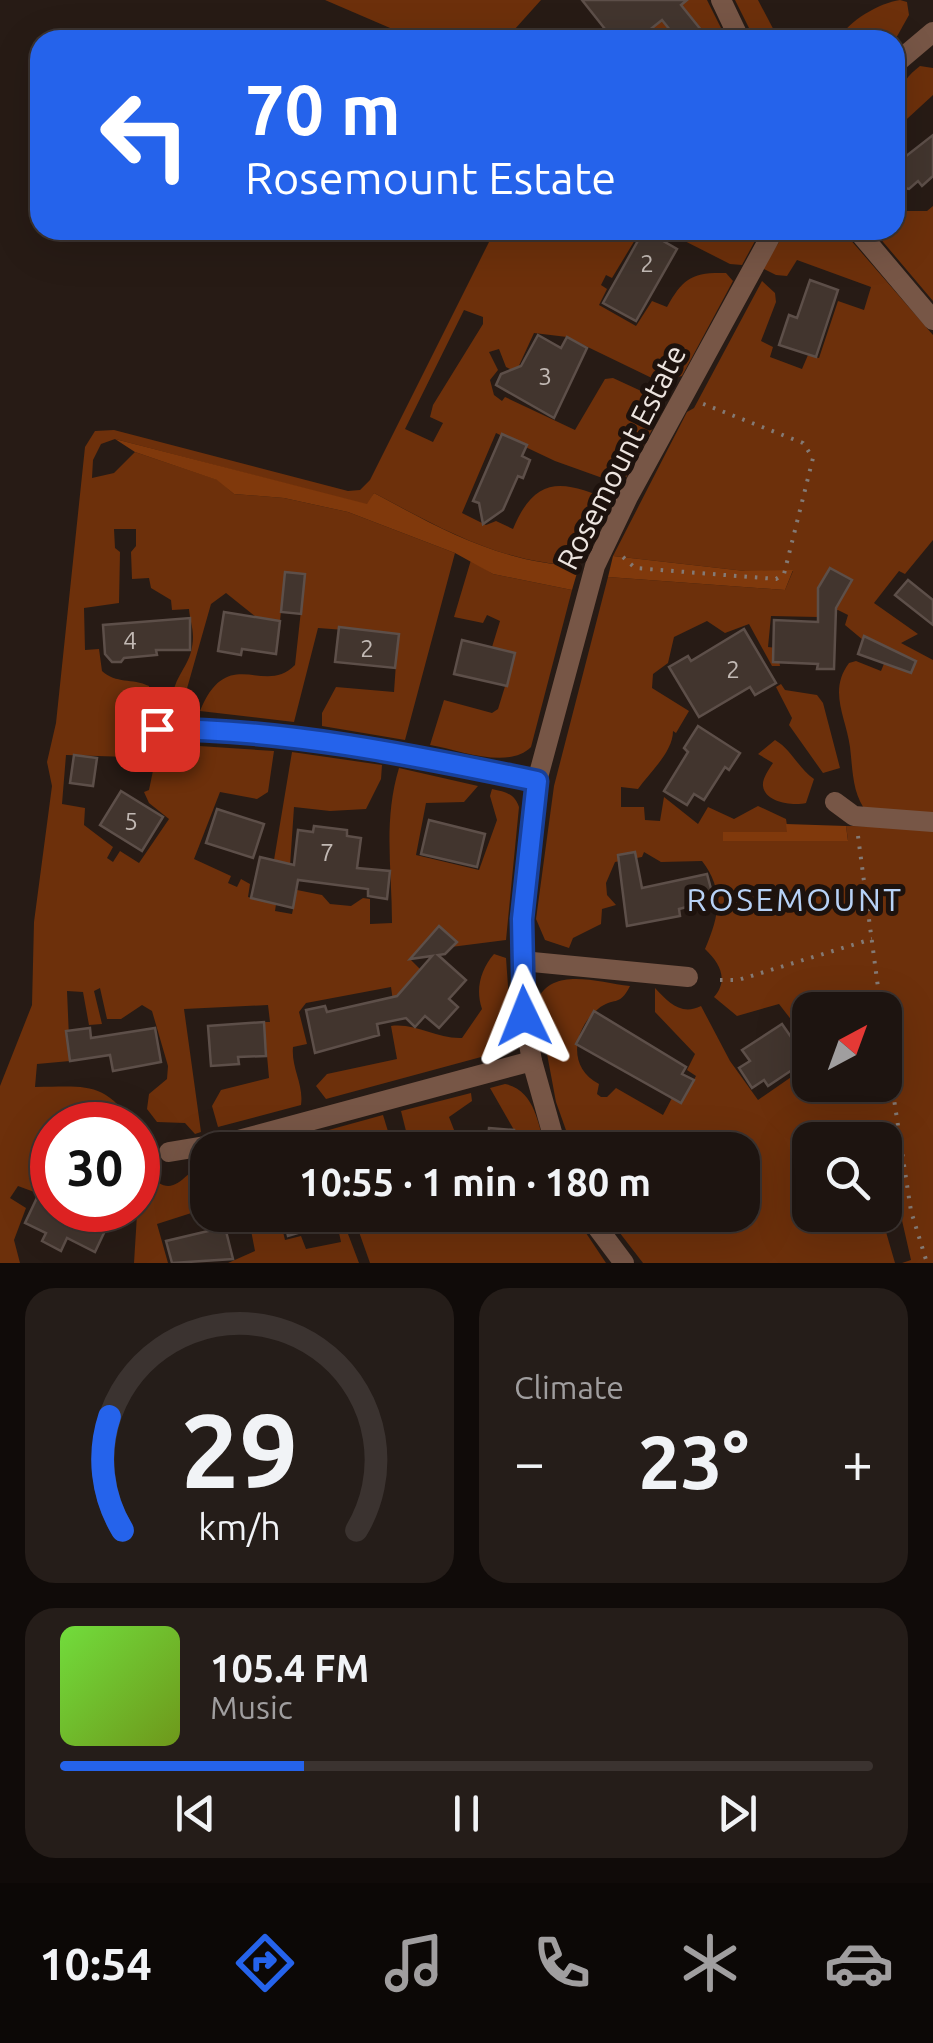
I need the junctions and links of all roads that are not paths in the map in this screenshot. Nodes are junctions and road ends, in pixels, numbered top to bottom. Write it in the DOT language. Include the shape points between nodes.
graph roads {
  1 [pos="721,0"];
  2 [pos="735,30"];
  3 [pos="933,32"];
  4 [pos="905,56"];
  5 [pos="769,240"];
  6 [pos="865,240"];
  7 [pos="933,320"];
  8 [pos="157,729"];
  9 [pos="537,781"];
  10 [pos="835,802"];
  11 [pos="933,822"];
  12 [pos="522,961"];
  13 [pos="688,977"];
  14 [pos="532,1062"];
  15 [pos="551,1132"];
  16 [pos="169,1152"];
  17 [pos="601,1232"];
  18 [pos="624,1263"];
  1 -- 2 [label="street"];
  3 -- 4 [label="street"];
  5 -- 9 [label="street, Rosemount Estate" via="595,566"];
  6 -- 7 [label="street"];
  8 -- 9 [label="street" via="304,740"];
  9 -- 12 [label="street, Rosemount Estate"];
  10 -- 11 [label="street" via="854,816"];
  12 -- 13 [label="street"];
  12 -- 14 [label="street, Rosemount Estate"];
  14 -- 15 [label="street, Rosemount Estate"];
  14 -- 16 [label="street"];
  17 -- 18 [label="street"];
}
